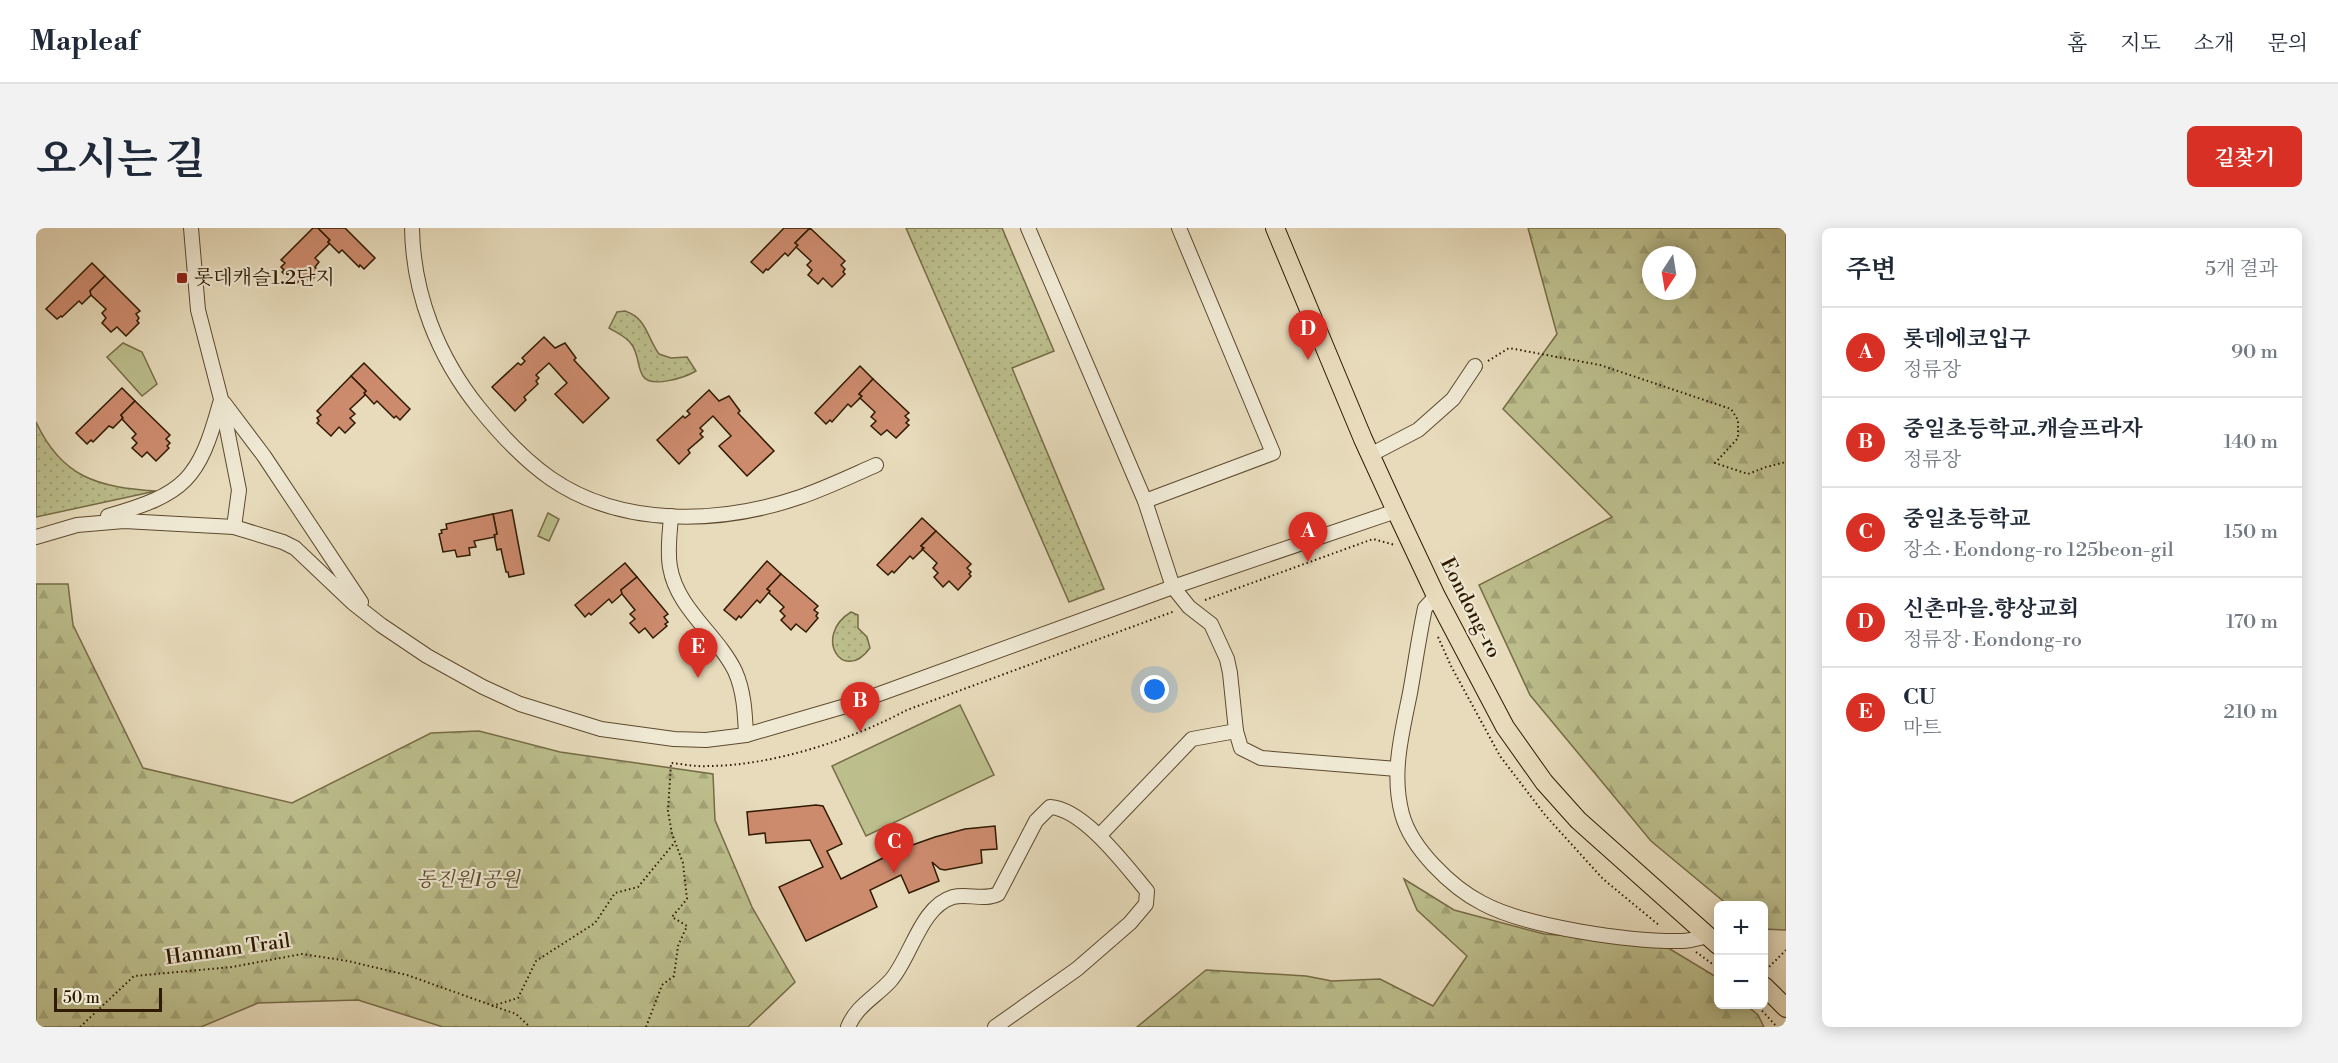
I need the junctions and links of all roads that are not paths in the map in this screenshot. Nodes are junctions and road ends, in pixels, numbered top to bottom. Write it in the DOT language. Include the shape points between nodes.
graph roads {
  1 [pos="191,228"];
  2 [pos="412,228"];
  3 [pos="1028,228"];
  4 [pos="1179,228"];
  5 [pos="1275,228"];
  6 [pos="1475,366"];
  7 [pos="221,399"];
  8 [pos="1370,455"];
  9 [pos="876,465"];
  10 [pos="1144,501"];
  11 [pos="1396,511"];
  12 [pos="671,516"];
  13 [pos="77,525"];
  14 [pos="234,527"];
  15 [pos="36,537"];
  16 [pos="1173,587"];
  17 [pos="1436,596"];
  18 [pos="370,616"];
  19 [pos="1236,730"];
  20 [pos="746,735"];
  21 [pos="1397,769"];
  22 [pos="1100,835"];
  23 [pos="1713,941"];
  24 [pos="1768,990"];
  25 [pos="1786,1008"];
  26 [pos="848,1027"];
  27 [pos="995,1027"];
  1 -- 7 [label="street" via="198,310"];
  2 -- 12 [label="street" via="428,320 455,376 499,432 570,490 610,505"];
  3 -- 10 [label="street"];
  4 -- 10 [label="street" via="1273,453"];
  5 -- 8 [label="main road, Eondong-ro"];
  6 -- 8 [label="street" via="1453,399 1418,429"];
  7 -- 13 [label="street" via="208,444 183,483 145,506"];
  7 -- 14 [label="street" via="239,490"];
  7 -- 18 [label="street" via="264,456"];
  8 -- 11 [label="main road, Eondong-ro"];
  9 -- 12 [label="street" via="784,502 724,514"];
  10 -- 16 [label="street"];
  11 -- 16 [label="street"];
  11 -- 17 [label="main road, Eondong-ro"];
  12 -- 20 [label="street" via="672,573 687,606 736,673"];
  13 -- 14 [label="street" via="124,521"];
  13 -- 15 [label="street"];
  14 -- 18 [label="street" via="295,548"];
  16 -- 19 [label="street" via="1189,607 1211,624 1227,659"];
  16 -- 20 [label="street" via="849,705"];
  17 -- 21 [label="street" via="1425,608"];
  17 -- 23 [label="main road, Eondong-ro" via="1505,727 1544,782 1578,820"];
  18 -- 20 [label="street" via="474,683 565,720 674,739"];
  19 -- 21 [label="street" via="1241,748 1261,758"];
  19 -- 22 [label="street" via="1192,739"];
  21 -- 23 [label="street" via="1402,814 1414,842 1455,883 1483,904 1524,918 1590,932 1683,942"];
  22 -- 26 [label="street" via="1060,807 1050,807 1036,821 998,894 952,897 929,913 896,975 861,1006"];
  22 -- 27 [label="street" via="1148,891 1146,904 1077,969"];
  24 -- 25 [label="main road"];
}
